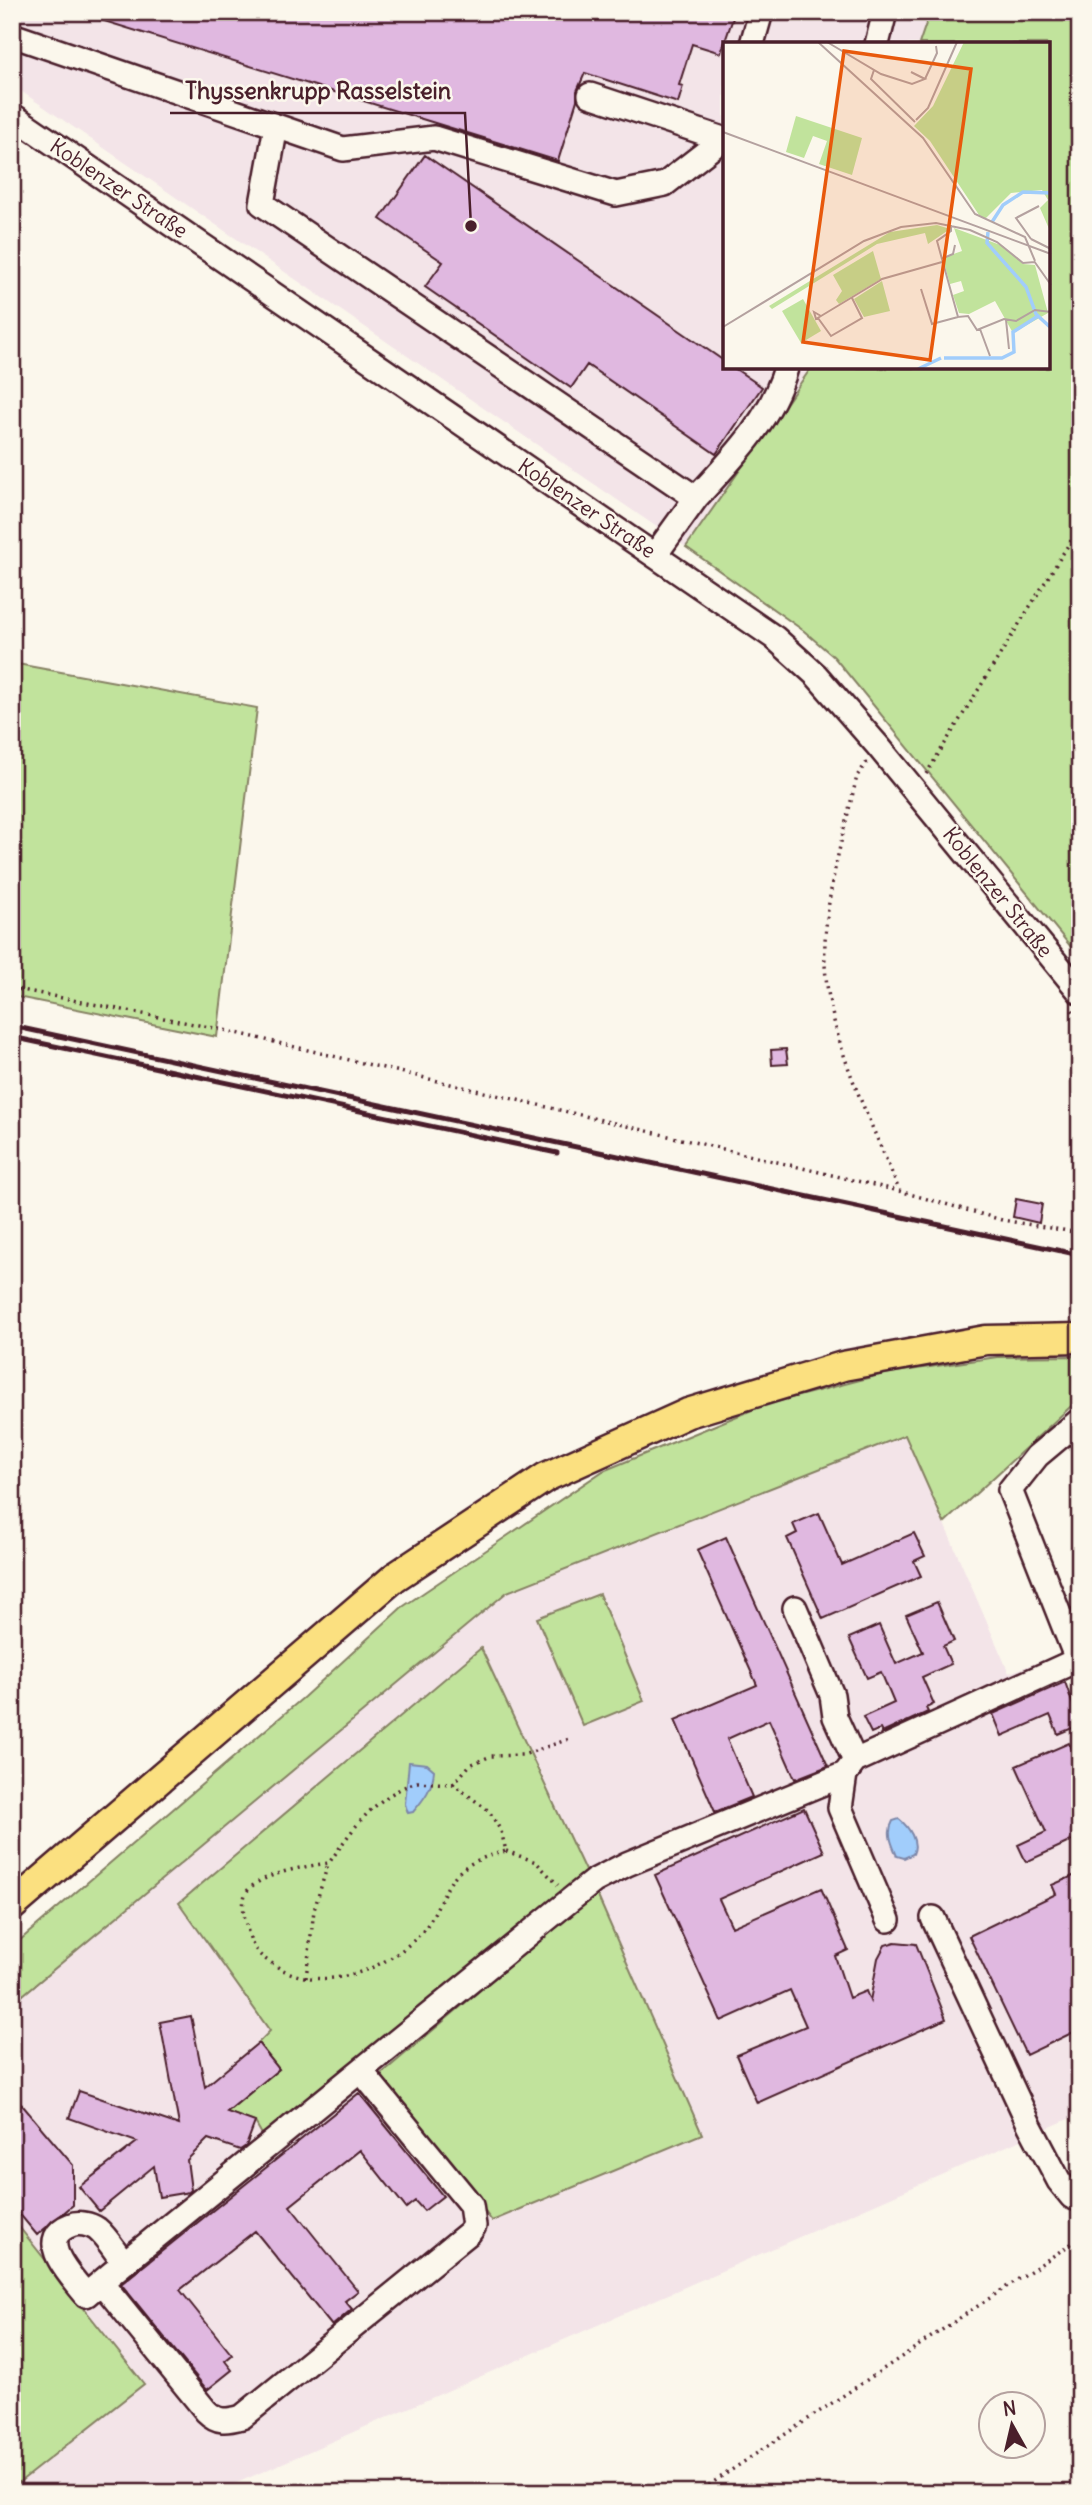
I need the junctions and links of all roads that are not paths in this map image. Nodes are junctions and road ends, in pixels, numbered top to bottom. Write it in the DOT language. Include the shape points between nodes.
graph roads {
  1 [pos="761,12"];
  2 [pos="885,12"];
  3 [pos="12,35"];
  4 [pos="753,42"];
  5 [pos="878,42"];
  6 [pos="590,95"];
  7 [pos="12,115"];
  8 [pos="276,126"];
  9 [pos="723,137"];
  10 [pos="723,138"];
  11 [pos="786,369"];
  12 [pos="696,498"];
  13 [pos="655,555"];
  14 [pos="1076,1001"];
  15 [pos="1080,1338"];
  16 [pos="1080,1420"];
  17 [pos="794,1608"];
  18 [pos="1073,1632"];
  19 [pos="1078,1664"];
  20 [pos="850,1767"];
  21 [pos="12,1906"];
  22 [pos="933,1918"];
  23 [pos="888,1920"];
  24 [pos="361,2071"];
  25 [pos="1080,2200"];
  26 [pos="124,2263"];
  27 [pos="102,2282"];
  1 -- 4 [label="street"];
  2 -- 5 [label="street"];
  3 -- 8 [label="street"];
  6 -- 9 [label="street"];
  7 -- 13 [label="street, Koblenzer Straße"];
  8 -- 10 [label="street" via="343,149 434,138 616,194 665,184"];
  8 -- 12 [label="street" via="262,204"];
  11 -- 12 [label="street" via="770,407 747,442"];
  12 -- 13 [label="street"];
  13 -- 14 [label="street, Koblenzer Straße" via="775,638 816,675 915,791"];
  15 -- 21 [label="main road" via="986,1340 843,1366 688,1413 547,1477 395,1577"];
  16 -- 18 [label="street" via="1037,1456 1010,1490"];
  17 -- 20 [label="street" via="832,1695"];
  18 -- 19 [label="street"];
  19 -- 20 [label="street"];
  20 -- 23 [label="street" via="840,1808"];
  20 -- 24 [label="street" via="594,1881"];
  22 -- 25 [label="street" via="1030,2126 1059,2181"];
  24 -- 26 [label="street"];
  24 -- 27 [label="street" via="471,2205 474,2226 469,2233 242,2417 228,2421 215,2420 206,2411"];
  26 -- 27 [label="street"];
  26 -- 27 [label="street" via="97,2229 77,2223 64,2227 54,2245 57,2259 86,2295"];
}
